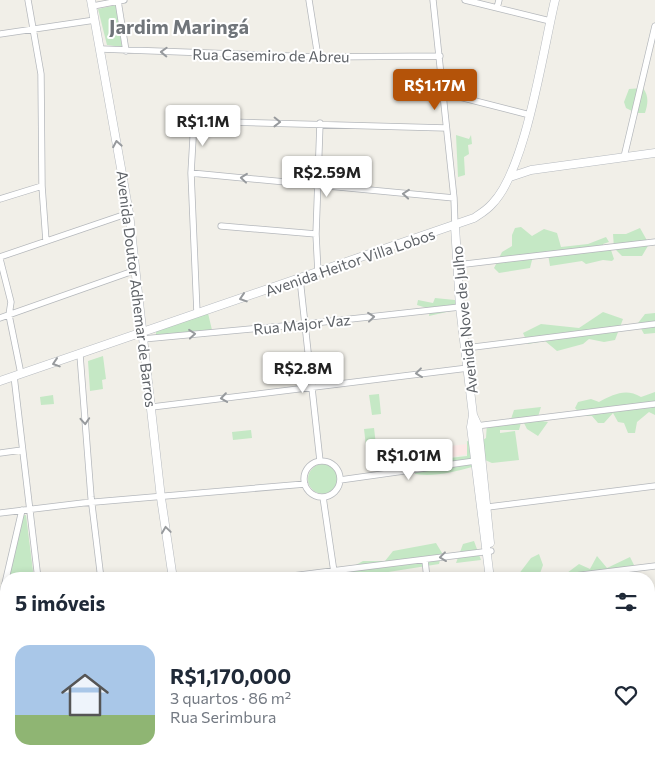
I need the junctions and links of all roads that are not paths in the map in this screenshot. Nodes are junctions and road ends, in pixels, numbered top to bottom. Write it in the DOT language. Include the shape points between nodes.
graph roads {
  1 [pos="28,0"];
  2 [pos="309,0"];
  3 [pos="434,0"];
  4 [pos="465,0"];
  5 [pos="499,0"];
  6 [pos="555,0"];
  7 [pos="121,1"];
  8 [pos="92,3"];
  9 [pos="496,8"];
  10 [pos="95,20"];
  11 [pos="550,21"];
  12 [pos="655,26"];
  13 [pos="34,30"];
  14 [pos="0,34"];
  15 [pos="101,49"];
  16 [pos="126,51"];
  17 [pos="440,56"];
  18 [pos="318,57"];
  19 [pos="444,93"];
  20 [pos="530,115"];
  21 [pos="320,123"];
  22 [pos="446,128"];
  23 [pos="655,153"];
  24 [pos="624,157"];
  25 [pos="191,173"];
  26 [pos="510,178"];
  27 [pos="42,186"];
  28 [pos="317,186"];
  29 [pos="454,198"];
  30 [pos="0,199"];
  31 [pos="130,213"];
  32 [pos="221,226"];
  33 [pos="454,226"];
  34 [pos="316,234"];
  35 [pos="46,241"];
  36 [pos="655,242"];
  37 [pos="0,258"];
  38 [pos="457,265"];
  39 [pos="136,270"];
  40 [pos="318,273"];
  41 [pos="300,279"];
  42 [pos="460,307"];
  43 [pos="197,312"];
  44 [pos="9,315"];
  45 [pos="0,318"];
  46 [pos="305,324"];
  47 [pos="655,324"];
  48 [pos="143,336"];
  49 [pos="466,348"];
  50 [pos="80,355"];
  51 [pos="468,368"];
  52 [pos="17,375"];
  53 [pos="0,381"];
  54 [pos="312,386"];
  55 [pos="655,404"];
  56 [pos="152,407"];
  57 [pos="475,427"];
  58 [pos="22,450"];
  59 [pos="0,453"];
  60 [pos="320,461"];
  61 [pos="475,461"];
  62 [pos="340,480"];
  63 [pos="305,484"];
  64 [pos="655,486"];
  65 [pos="323,497"];
  66 [pos="161,498"];
  67 [pos="92,503"];
  68 [pos="488,507"];
  69 [pos="25,510"];
  70 [pos="0,513"];
  71 [pos="489,551"];
  72 [pos="425,560"];
  73 [pos="655,566"];
  74 [pos="334,571"];
  75 [pos="8,572"];
  76 [pos="37,572"];
  77 [pos="100,572"];
  78 [pos="172,572"];
  79 [pos="326,572"];
  80 [pos="426,572"];
  81 [pos="490,572"];
  82 [pos="493,572"];
  83 [pos="606,572"];
  1 -- 13 [label="street"];
  2 -- 18 [label="street"];
  3 -- 17 [label="street"];
  4 -- 9 [label="street"];
  5 -- 9 [label="street"];
  6 -- 11 [label="street, Avenida Heitor Villa Lobos"];
  7 -- 8 [label="street"];
  7 -- 16 [label="street"];
  8 -- 10 [label="street, Avenida Doutor Adhemar de Barros"];
  9 -- 11 [label="street"];
  10 -- 13 [label="street"];
  10 -- 15 [label="street, Avenida Doutor Adhemar de Barros"];
  11 -- 20 [label="street, Avenida Heitor Villa Lobos"];
  12 -- 24 [label="street"];
  13 -- 14 [label="street"];
  13 -- 27 [label="street" via="41,74"];
  15 -- 16 [label="street, Rua Casemiro de Abreu"];
  31 -- 15 [label="street, Avenida Doutor Adhemar de Barros, one-way"];
  18 -- 16 [label="street, Rua Casemiro de Abreu, one-way"];
  17 -- 18 [label="street, Rua Casemiro de Abreu"];
  17 -- 19 [label="street"];
  19 -- 20 [label="street"];
  19 -- 22 [label="street"];
  20 -- 26 [label="street, Avenida Heitor Villa Lobos"];
  21 -- 22 [label="street"];
  25 -- 21 [label="street, one-way" via="194,121"];
  21 -- 28 [label="street"];
  22 -- 29 [label="street"];
  23 -- 24 [label="street"];
  24 -- 26 [label="street" via="531,170"];
  28 -- 25 [label="street, one-way"];
  25 -- 43 [label="street"];
  26 -- 33 [label="street, Avenida Heitor Villa Lobos" via="492,205 474,218"];
  27 -- 30 [label="street"];
  27 -- 35 [label="street"];
  29 -- 28 [label="street, one-way"];
  28 -- 34 [label="street"];
  29 -- 33 [label="street"];
  31 -- 35 [label="street"];
  31 -- 39 [label="street, Avenida Doutor Adhemar de Barros"];
  32 -- 34 [label="street"];
  33 -- 38 [label="street, Avenida Nove de Julho"];
  33 -- 40 [label="street, Avenida Heitor Villa Lobos"];
  34 -- 40 [label="street"];
  35 -- 37 [label="street"];
  36 -- 38 [label="street"];
  37 -- 44 [label="street" via="11,302"];
  38 -- 42 [label="street, Avenida Nove de Julho"];
  39 -- 44 [label="street"];
  39 -- 48 [label="street, Avenida Doutor Adhemar de Barros"];
  40 -- 41 [label="street, Avenida Heitor Villa Lobos"];
  41 -- 43 [label="street, Avenida Heitor Villa Lobos, one-way"];
  41 -- 46 [label="street"];
  46 -- 42 [label="street, Rua Major Vaz, one-way"];
  42 -- 49 [label="street, Avenida Nove de Julho"];
  43 -- 48 [label="street, Avenida Heitor Villa Lobos"];
  44 -- 45 [label="street"];
  44 -- 52 [label="street"];
  48 -- 46 [label="street, Rua Major Vaz, one-way"];
  46 -- 54 [label="street"];
  47 -- 49 [label="street"];
  48 -- 50 [label="street, Avenida Heitor Villa Lobos"];
  48 -- 56 [label="street, Avenida Doutor Adhemar de Barros"];
  49 -- 51 [label="street, Avenida Nove de Julho"];
  50 -- 52 [label="street, Avenida Heitor Villa Lobos, one-way"];
  50 -- 67 [label="street, one-way"];
  51 -- 54 [label="street, one-way"];
  51 -- 57 [label="street, Avenida Nove de Julho"];
  52 -- 53 [label="street, Avenida Heitor Villa Lobos"];
  52 -- 58 [label="street"];
  54 -- 56 [label="street, one-way"];
  54 -- 60 [label="street"];
  55 -- 57 [label="street"];
  56 -- 66 [label="street, Avenida Doutor Adhemar de Barros"];
  57 -- 61 [label="street, Avenida Nove de Julho"];
  57 -- 68 [label="street, Avenida Nove de Julho"];
  58 -- 59 [label="street"];
  58 -- 69 [label="street"];
  60 -- 62 [label="street" via="335,466"];
  60 -- 63 [label="street" via="309,467"];
  61 -- 62 [label="street"];
  61 -- 71 [label="street, Avenida Nove de Julho"];
  62 -- 65 [label="street" via="336,490"];
  63 -- 65 [label="street" via="312,493"];
  63 -- 66 [label="street"];
  64 -- 68 [label="street"];
  65 -- 74 [label="street"];
  66 -- 67 [label="street"];
  78 -- 66 [label="street, Avenida Doutor Adhemar de Barros, one-way"];
  67 -- 69 [label="street"];
  67 -- 77 [label="street"];
  68 -- 71 [label="street, Avenida Nove de Julho"];
  69 -- 70 [label="street"];
  69 -- 75 [label="street"];
  69 -- 76 [label="street"];
  71 -- 72 [label="street, one-way"];
  71 -- 81 [label="street, Avenida Nove de Julho"];
  71 -- 82 [label="street, Avenida Nove de Julho"];
  72 -- 74 [label="street"];
  72 -- 80 [label="street"];
  73 -- 83 [label="street"];
  74 -- 79 [label="street"];
}
